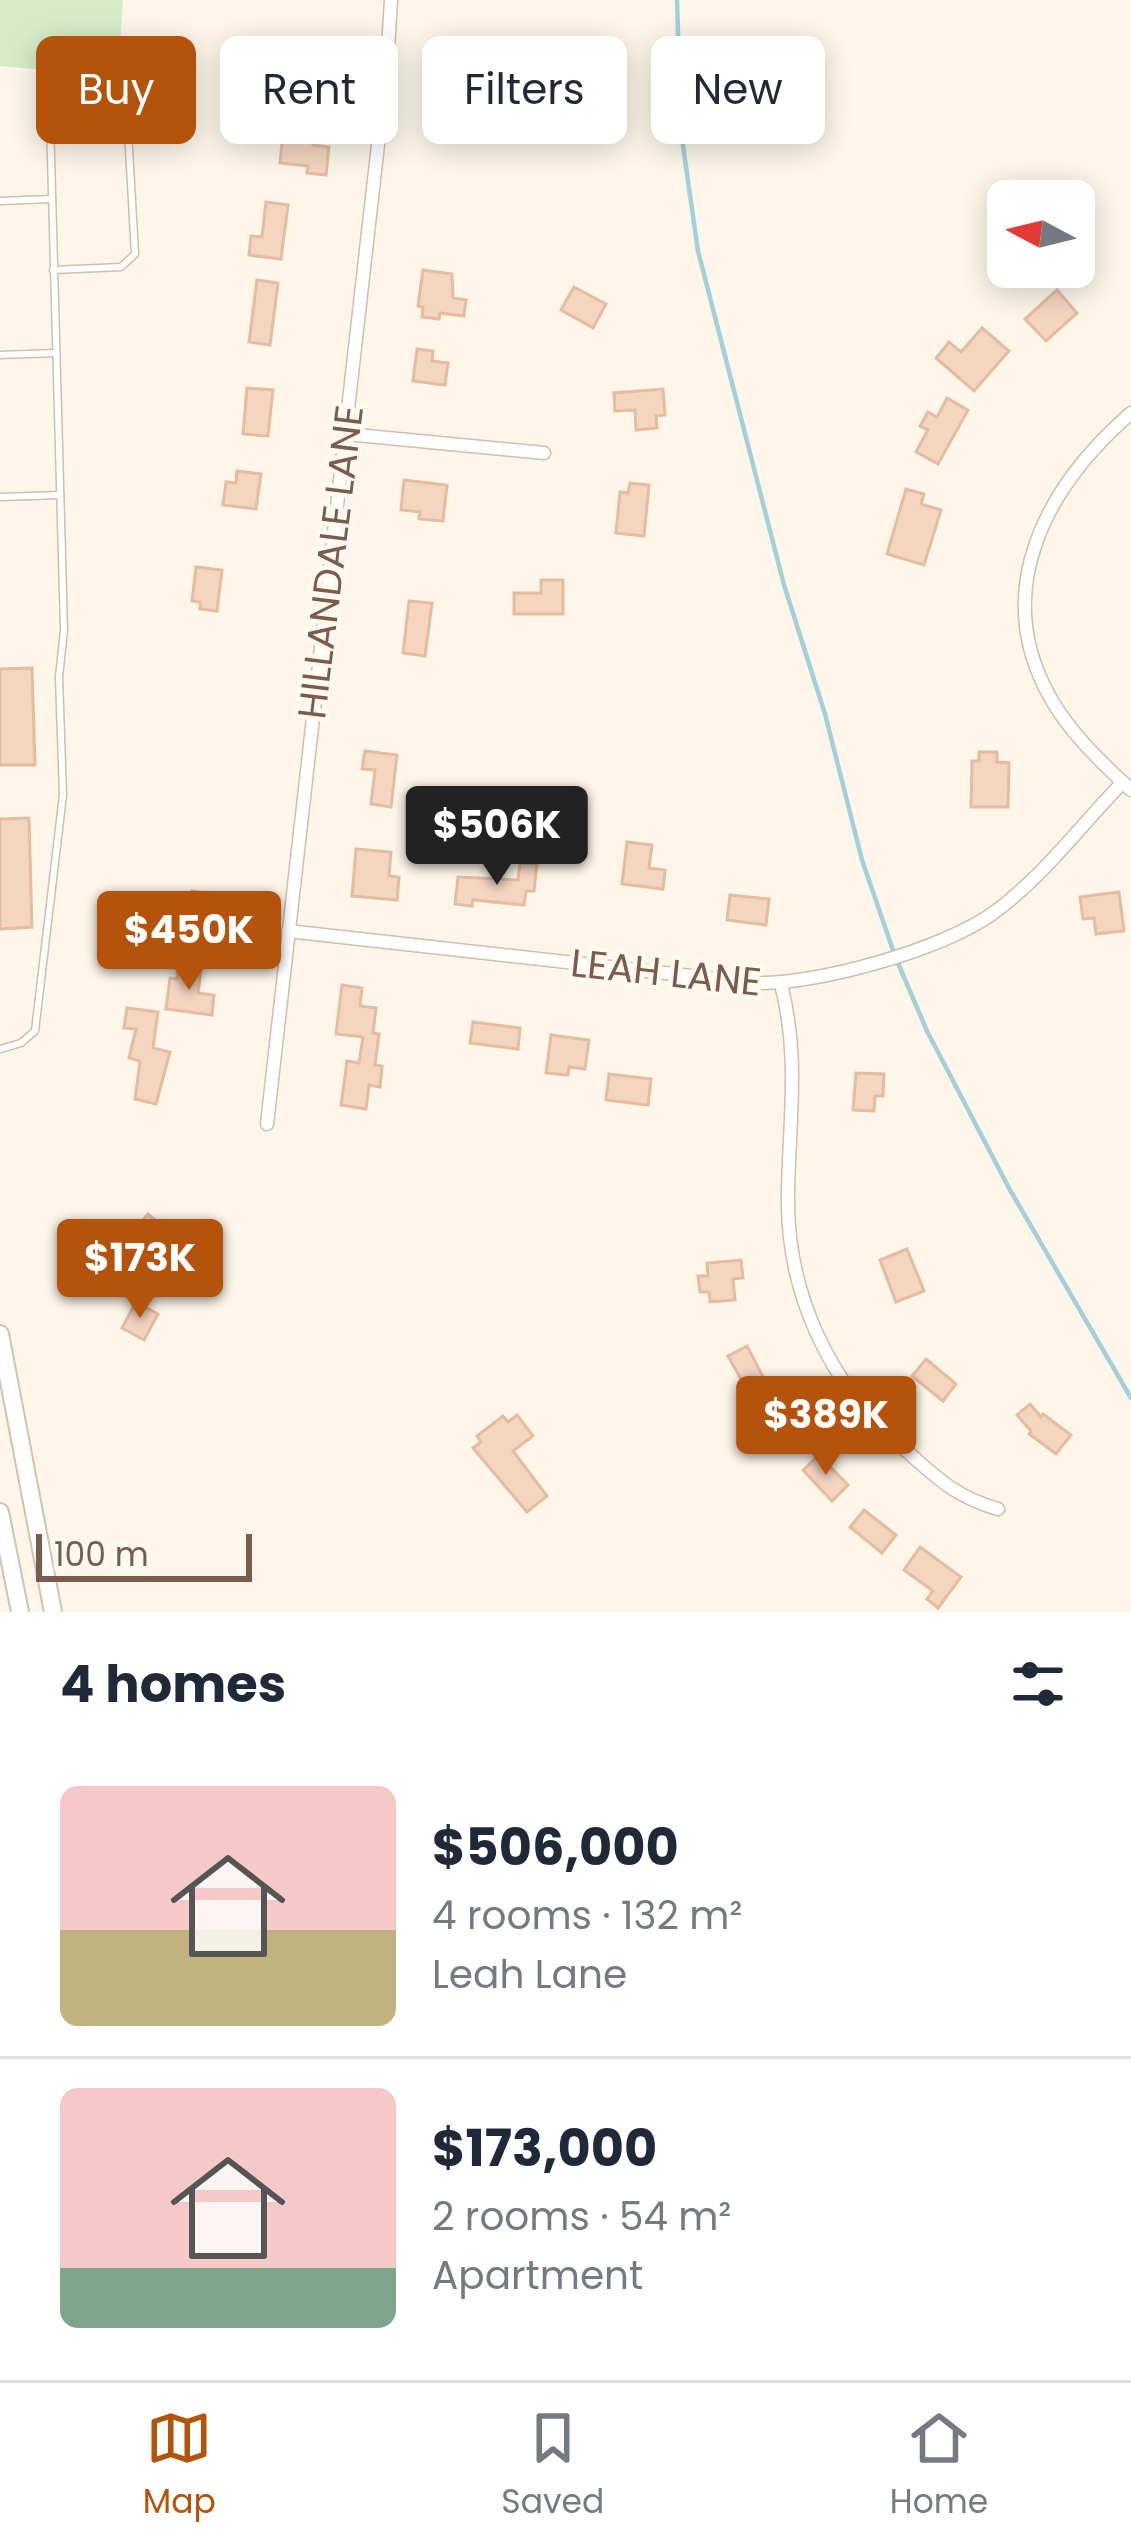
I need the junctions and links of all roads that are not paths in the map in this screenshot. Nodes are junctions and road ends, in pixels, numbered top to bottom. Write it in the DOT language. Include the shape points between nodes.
graph roads {
  1 [pos="391,0"];
  2 [pos="51,144"];
  3 [pos="129,144"];
  4 [pos="52,199"];
  5 [pos="0,201"];
  6 [pos="53,270"];
  7 [pos="56,353"];
  8 [pos="0,355"];
  9 [pos="1131,413"];
  10 [pos="346,434"];
  11 [pos="544,453"];
  12 [pos="60,495"];
  13 [pos="0,497"];
  14 [pos="1127,786"];
  15 [pos="288,931"];
  16 [pos="781,984"];
  17 [pos="0,1049"];
  18 [pos="267,1124"];
  19 [pos="0,1334"];
  20 [pos="998,1509"];
  21 [pos="0,1512"];
  22 [pos="20,1612"];
  23 [pos="53,1612"];
  1 -- 10 [label="street, HILLANDALE LANE"];
  2 -- 4 [label="lane"];
  3 -- 6 [label="lane" via="131,261"];
  4 -- 5 [label="lane"];
  4 -- 6 [label="lane"];
  6 -- 7 [label="lane"];
  7 -- 8 [label="lane"];
  7 -- 12 [label="lane"];
  9 -- 14 [label="street" via="1055,499 1030,560 1025,607 1033,658 1053,702"];
  10 -- 11 [label="street"];
  10 -- 15 [label="street, HILLANDALE LANE"];
  12 -- 13 [label="lane"];
  12 -- 17 [label="lane" via="63,795 35,1031"];
  14 -- 16 [label="street, LEAH LANE" via="974,924 883,959"];
  15 -- 16 [label="street, LEAH LANE"];
  15 -- 18 [label="street, HILLANDALE LANE"];
  16 -- 20 [label="street" via="793,1081 790,1242 818,1338 881,1429 965,1499"];
  19 -- 23 [label="main road"];
  21 -- 22 [label="main road"];
}
